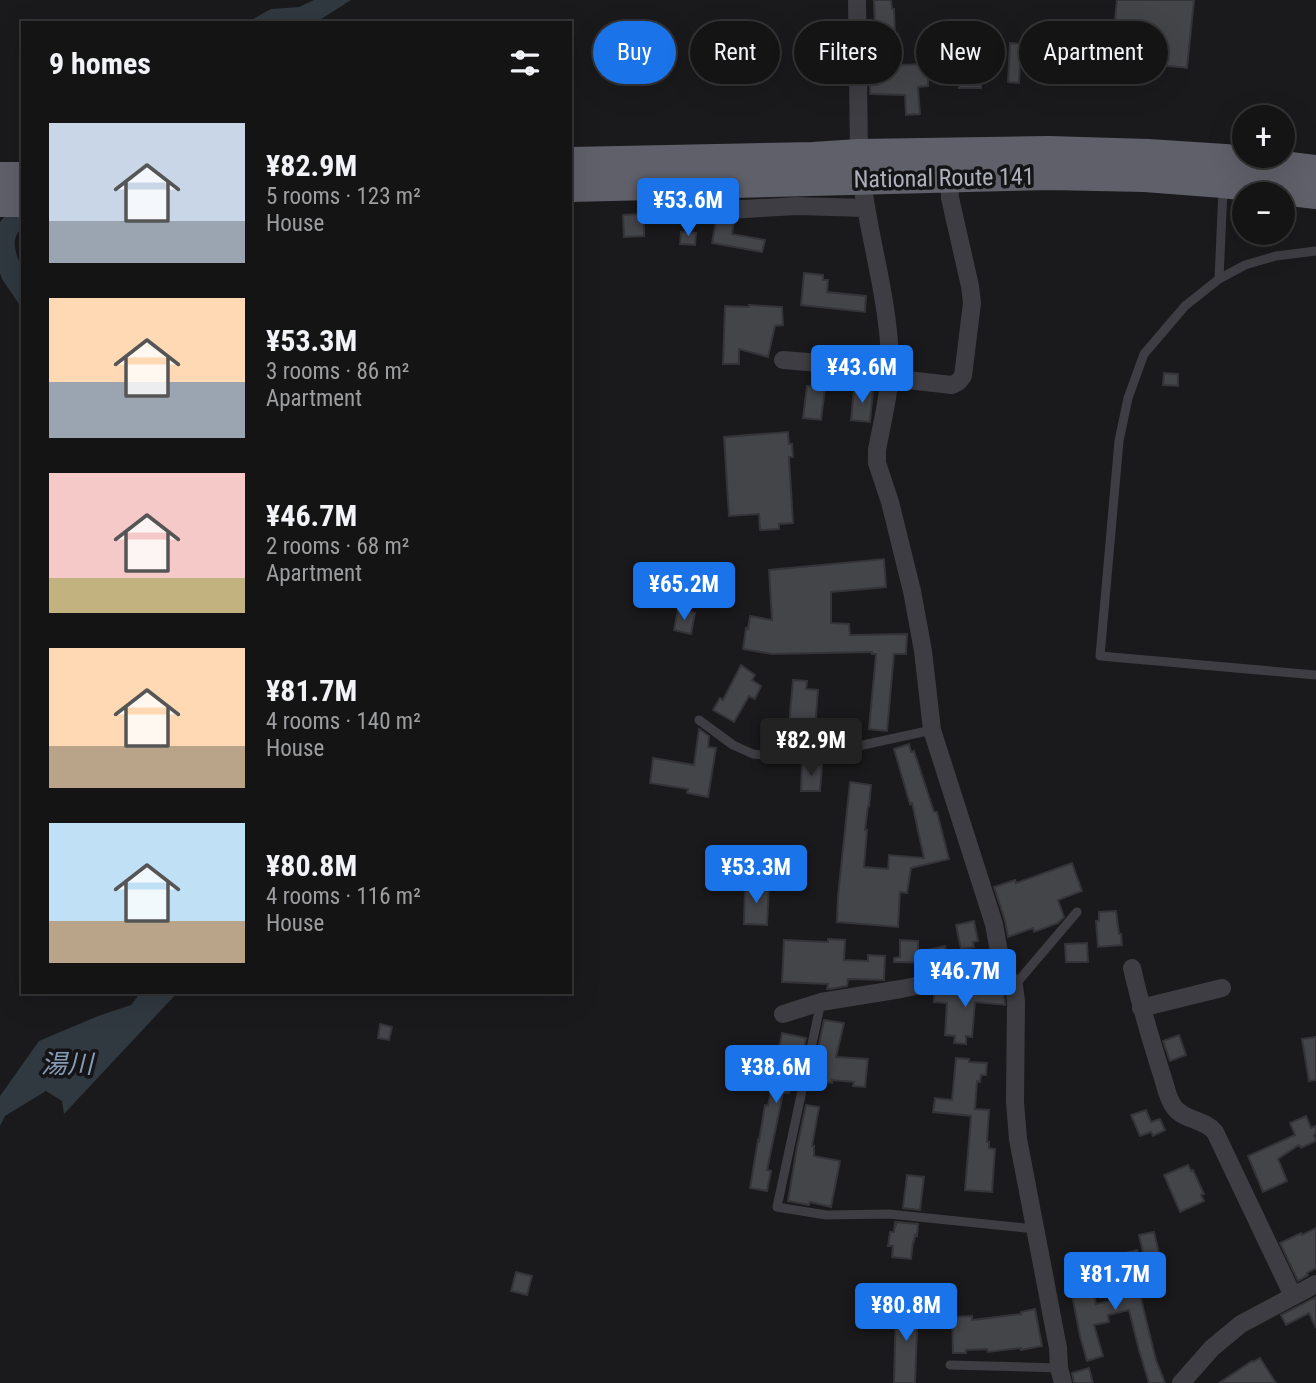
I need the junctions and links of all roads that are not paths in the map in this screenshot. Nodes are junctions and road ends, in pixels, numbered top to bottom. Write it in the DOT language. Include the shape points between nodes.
graph roads {
  1 [pos="857,0"];
  2 [pos="572,162"];
  3 [pos="1316,170"];
  4 [pos="1224,171"];
  5 [pos="0,177"];
  6 [pos="21,177"];
  7 [pos="949,177"];
  8 [pos="862,180"];
  9 [pos="572,187"];
  10 [pos="1316,194"];
  11 [pos="0,202"];
  12 [pos="21,202"];
  13 [pos="673,213"];
  14 [pos="1316,251"];
  15 [pos="1219,279"];
  16 [pos="783,360"];
  17 [pos="889,377"];
  18 [pos="1316,675"];
  19 [pos="699,720"];
  20 [pos="932,730"];
  21 [pos="1077,912"];
  22 [pos="1132,968"];
  23 [pos="1002,969"];
  24 [pos="1014,986"];
  25 [pos="1222,988"];
  26 [pos="821,1002"];
  27 [pos="1141,1008"];
  28 [pos="783,1014"];
  29 [pos="1035,1229"];
  30 [pos="1316,1284"];
  31 [pos="1293,1296"];
  32 [pos="950,1364"];
  33 [pos="1061,1375"];
  34 [pos="1181,1383"];
  1 -- 8 [label="street"];
  2 -- 8 [label="highway, National Route 141" via="813,157"];
  3 -- 4 [label="highway, National Route 141"];
  4 -- 7 [label="highway, National Route 141" via="1145,177"];
  4 -- 8 [label="highway, National Route 141" via="1148,154 1074,152"];
  4 -- 10 [label="highway, National Route 141"];
  4 -- 15 [label="lane"];
  5 -- 6 [label="highway"];
  7 -- 8 [label="highway, National Route 141"];
  7 -- 17 [label="street" via="972,303 963,376 952,384"];
  8 -- 9 [label="highway, National Route 141"];
  8 -- 13 [label="street" via="797,206"];
  8 -- 17 [label="street" via="888,326"];
  11 -- 12 [label="highway"];
  14 -- 15 [label="lane" via="1276,256"];
  15 -- 18 [label="lane" via="1185,306 1144,354 1128,398 1119,441 1100,656"];
  16 -- 17 [label="street" via="882,368"];
  17 -- 20 [label="street" via="877,463 912,591"];
  19 -- 20 [label="lane" via="733,745 773,757 826,753"];
  20 -- 23 [label="street" via="994,924"];
  21 -- 24 [label="lane"];
  22 -- 27 [label="street"];
  23 -- 24 [label="street"];
  23 -- 26 [label="street"];
  24 -- 29 [label="street" via="1014,1102"];
  25 -- 27 [label="street"];
  26 -- 28 [label="street"];
  26 -- 29 [label="lane" via="777,1207"];
  27 -- 31 [label="street" via="1174,1107 1215,1132"];
  29 -- 33 [label="street"];
  30 -- 31 [label="street"];
  31 -- 34 [label="street" via="1241,1324"];
  32 -- 33 [label="lane"];
}
